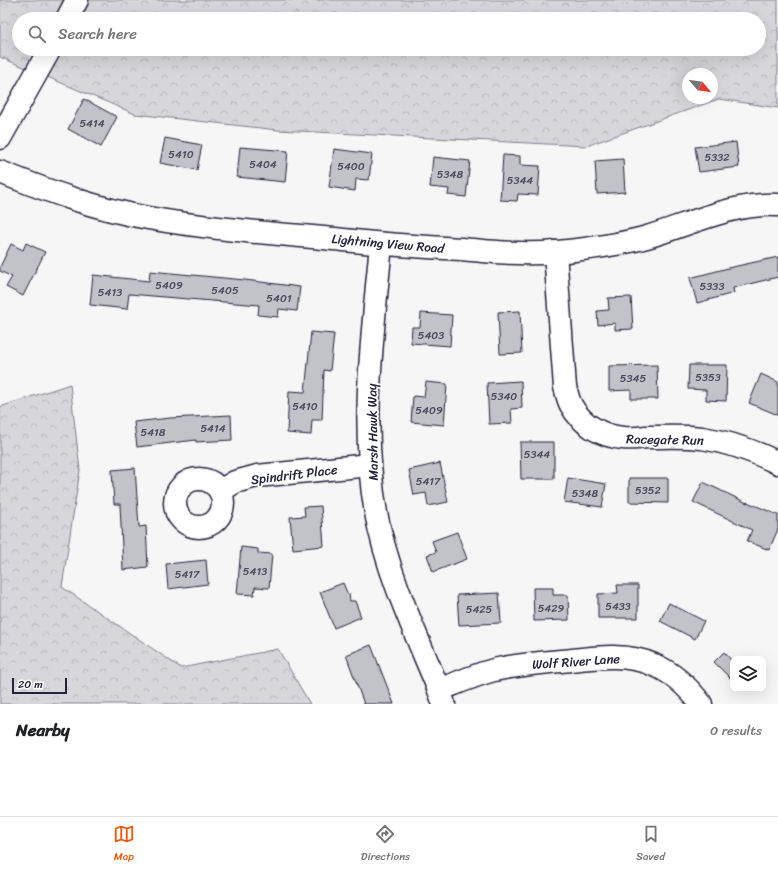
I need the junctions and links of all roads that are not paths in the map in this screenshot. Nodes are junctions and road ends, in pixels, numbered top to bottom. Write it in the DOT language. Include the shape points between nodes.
graph roads {
  1 [pos="77,0"];
  2 [pos="70,12"];
  3 [pos="46,56"];
  4 [pos="0,138"];
  5 [pos="0,172"];
  6 [pos="778,205"];
  7 [pos="381,244"];
  8 [pos="555,252"];
  9 [pos="778,462"];
  10 [pos="370,465"];
  11 [pos="220,491"];
  12 [pos="441,697"];
  13 [pos="700,704"];
  1 -- 2 [label="street"];
  3 -- 4 [label="street"];
  5 -- 7 [label="street, Lightning View Road" via="51,192 146,218"];
  6 -- 8 [label="street, Lightning View Road" via="739,208 647,237 606,246"];
  7 -- 8 [label="street, Lightning View Road" via="507,253"];
  7 -- 10 [label="street, Marsh Hawk Way" via="371,352"];
  8 -- 9 [label="street, Racegate Run" via="565,387 570,404 578,417 592,428 612,436 702,438 735,445"];
  10 -- 11 [label="street, Spindrift Place" via="257,476 235,482"];
  10 -- 12 [label="street, Marsh Hawk Way" via="376,513 387,556"];
  12 -- 13 [label="street, Wolf River Lane" via="500,669 608,657 630,658 654,665 674,676 692,692"];
}
